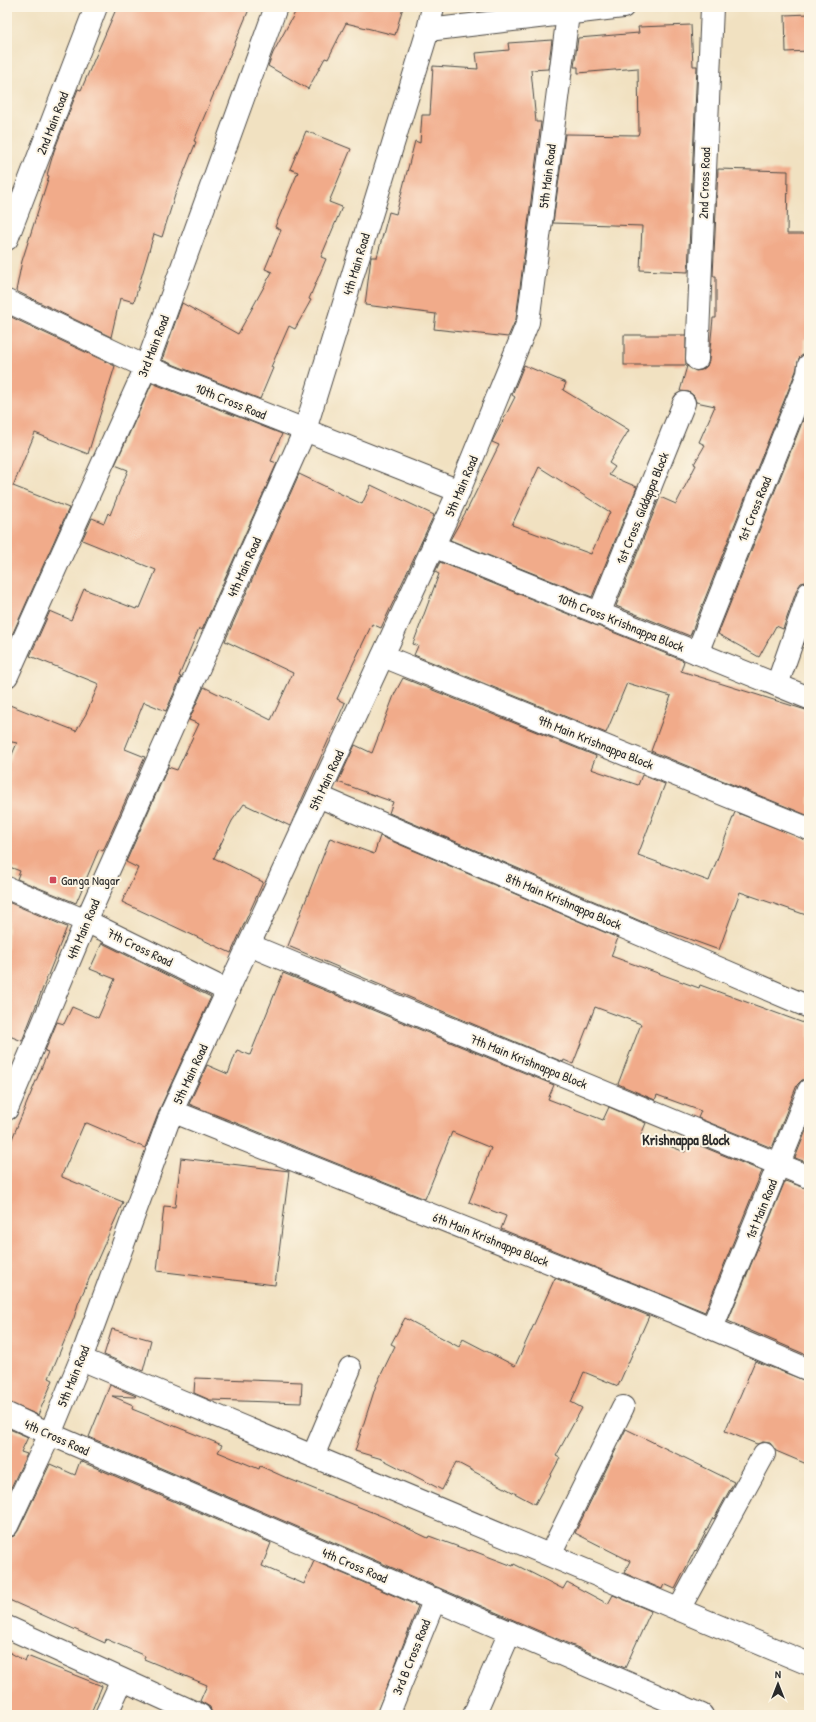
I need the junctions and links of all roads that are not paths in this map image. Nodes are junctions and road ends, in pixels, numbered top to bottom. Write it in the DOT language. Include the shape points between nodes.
graph roads {
  1 [pos="96,7"];
  2 [pos="276,7"];
  3 [pos="433,7"];
  4 [pos="623,7"];
  5 [pos="712,7"];
  6 [pos="568,14"];
  7 [pos="428,30"];
  8 [pos="7,239"];
  9 [pos="7,301"];
  10 [pos="697,359"];
  11 [pos="146,367"];
  12 [pos="809,371"];
  13 [pos="684,403"];
  14 [pos="305,430"];
  15 [pos="459,491"];
  16 [pos="433,546"];
  17 [pos="809,593"];
  18 [pos="599,614"];
  19 [pos="697,653"];
  20 [pos="383,656"];
  21 [pos="7,676"];
  22 [pos="777,685"];
  23 [pos="809,698"];
  24 [pos="318,796"];
  25 [pos="809,829"];
  26 [pos="7,888"];
  27 [pos="86,921"];
  28 [pos="249,945"];
  29 [pos="228,991"];
  30 [pos="809,1007"];
  31 [pos="809,1090"];
  32 [pos="7,1109"];
  33 [pos="172,1111"];
  34 [pos="779,1164"];
  35 [pos="809,1177"];
  36 [pos="712,1328"];
  37 [pos="81,1359"];
  38 [pos="350,1368"];
  39 [pos="809,1370"];
  40 [pos="624,1407"];
  41 [pos="7,1414"];
  42 [pos="50,1434"];
  43 [pos="764,1454"];
  44 [pos="313,1456"];
  45 [pos="7,1526"];
  46 [pos="550,1555"];
  47 [pos="435,1600"];
  48 [pos="679,1609"];
  49 [pos="7,1627"];
  50 [pos="510,1632"];
  51 [pos="807,1659"];
  52 [pos="122,1680"];
  53 [pos="106,1715"];
  54 [pos="200,1715"];
  55 [pos="388,1715"];
  56 [pos="474,1715"];
  57 [pos="702,1715"];
  1 -- 8 [label="street, 2nd Main Road"];
  2 -- 11 [label="street, 3rd Main Road"];
  3 -- 7 [label="street, 4th Main Road"];
  4 -- 6 [label="street"];
  5 -- 10 [label="street, 2nd Cross Road"];
  6 -- 7 [label="street"];
  6 -- 15 [label="street, 5th Main Road" via="528,322"];
  7 -- 14 [label="street, 4th Main Road"];
  9 -- 11 [label="street, 10th Cross Road"];
  11 -- 14 [label="street, 10th Cross Road"];
  11 -- 21 [label="street, 3rd Main Road"];
  12 -- 19 [label="street, 1st Cross Road"];
  13 -- 18 [label="street, 1st Cross, Giddappa Block"];
  14 -- 15 [label="street, 10th Cross Road"];
  14 -- 27 [label="street, 4th Main Road"];
  15 -- 16 [label="street, 5th Main Road"];
  16 -- 18 [label="street, 10th Cross Krishnappa Block"];
  16 -- 20 [label="street, 5th Main Road"];
  17 -- 22 [label="street"];
  18 -- 19 [label="street, 10th Cross Krishnappa Block"];
  19 -- 22 [label="street, 10th Cross Krishnappa Block"];
  20 -- 24 [label="street, 5th Main Road"];
  20 -- 25 [label="street, 9th Main Krishnappa Block"];
  22 -- 23 [label="street, 10th Cross Krishnappa Block"];
  24 -- 28 [label="street, 5th Main Road"];
  24 -- 30 [label="street, 8th Main Krishnappa Block"];
  26 -- 27 [label="street, 7th Cross Road"];
  27 -- 29 [label="street, 7th Cross Road"];
  27 -- 32 [label="street, 4th Main Road"];
  28 -- 29 [label="street, 5th Main Road"];
  28 -- 34 [label="street, 7th Main Krishnappa Block"];
  29 -- 33 [label="street, 5th Main Road"];
  31 -- 34 [label="street, 1st Main Road"];
  33 -- 36 [label="street, 6th Main Krishnappa Block"];
  33 -- 37 [label="street, 5th Main Road"];
  34 -- 35 [label="street, 7th Main Krishnappa Block"];
  34 -- 36 [label="street, 1st Main Road"];
  36 -- 39 [label="street, 6th Main Krishnappa Block"];
  37 -- 42 [label="street, 5th Main Road"];
  37 -- 44 [label="street"];
  38 -- 44 [label="street"];
  40 -- 46 [label="street"];
  41 -- 42 [label="street, 4th Cross Road"];
  42 -- 45 [label="street, 5th Main Road"];
  42 -- 47 [label="street, 4th Cross Road"];
  43 -- 48 [label="street"];
  44 -- 46 [label="street"];
  46 -- 48 [label="street"];
  47 -- 50 [label="street, 4th Cross Road"];
  47 -- 55 [label="street, 3rd B Cross Road"];
  48 -- 51 [label="street"];
  49 -- 52 [label="street"];
  50 -- 56 [label="street"];
  50 -- 57 [label="street, 4th Cross Road"];
  52 -- 53 [label="street"];
  52 -- 54 [label="street"];
}
